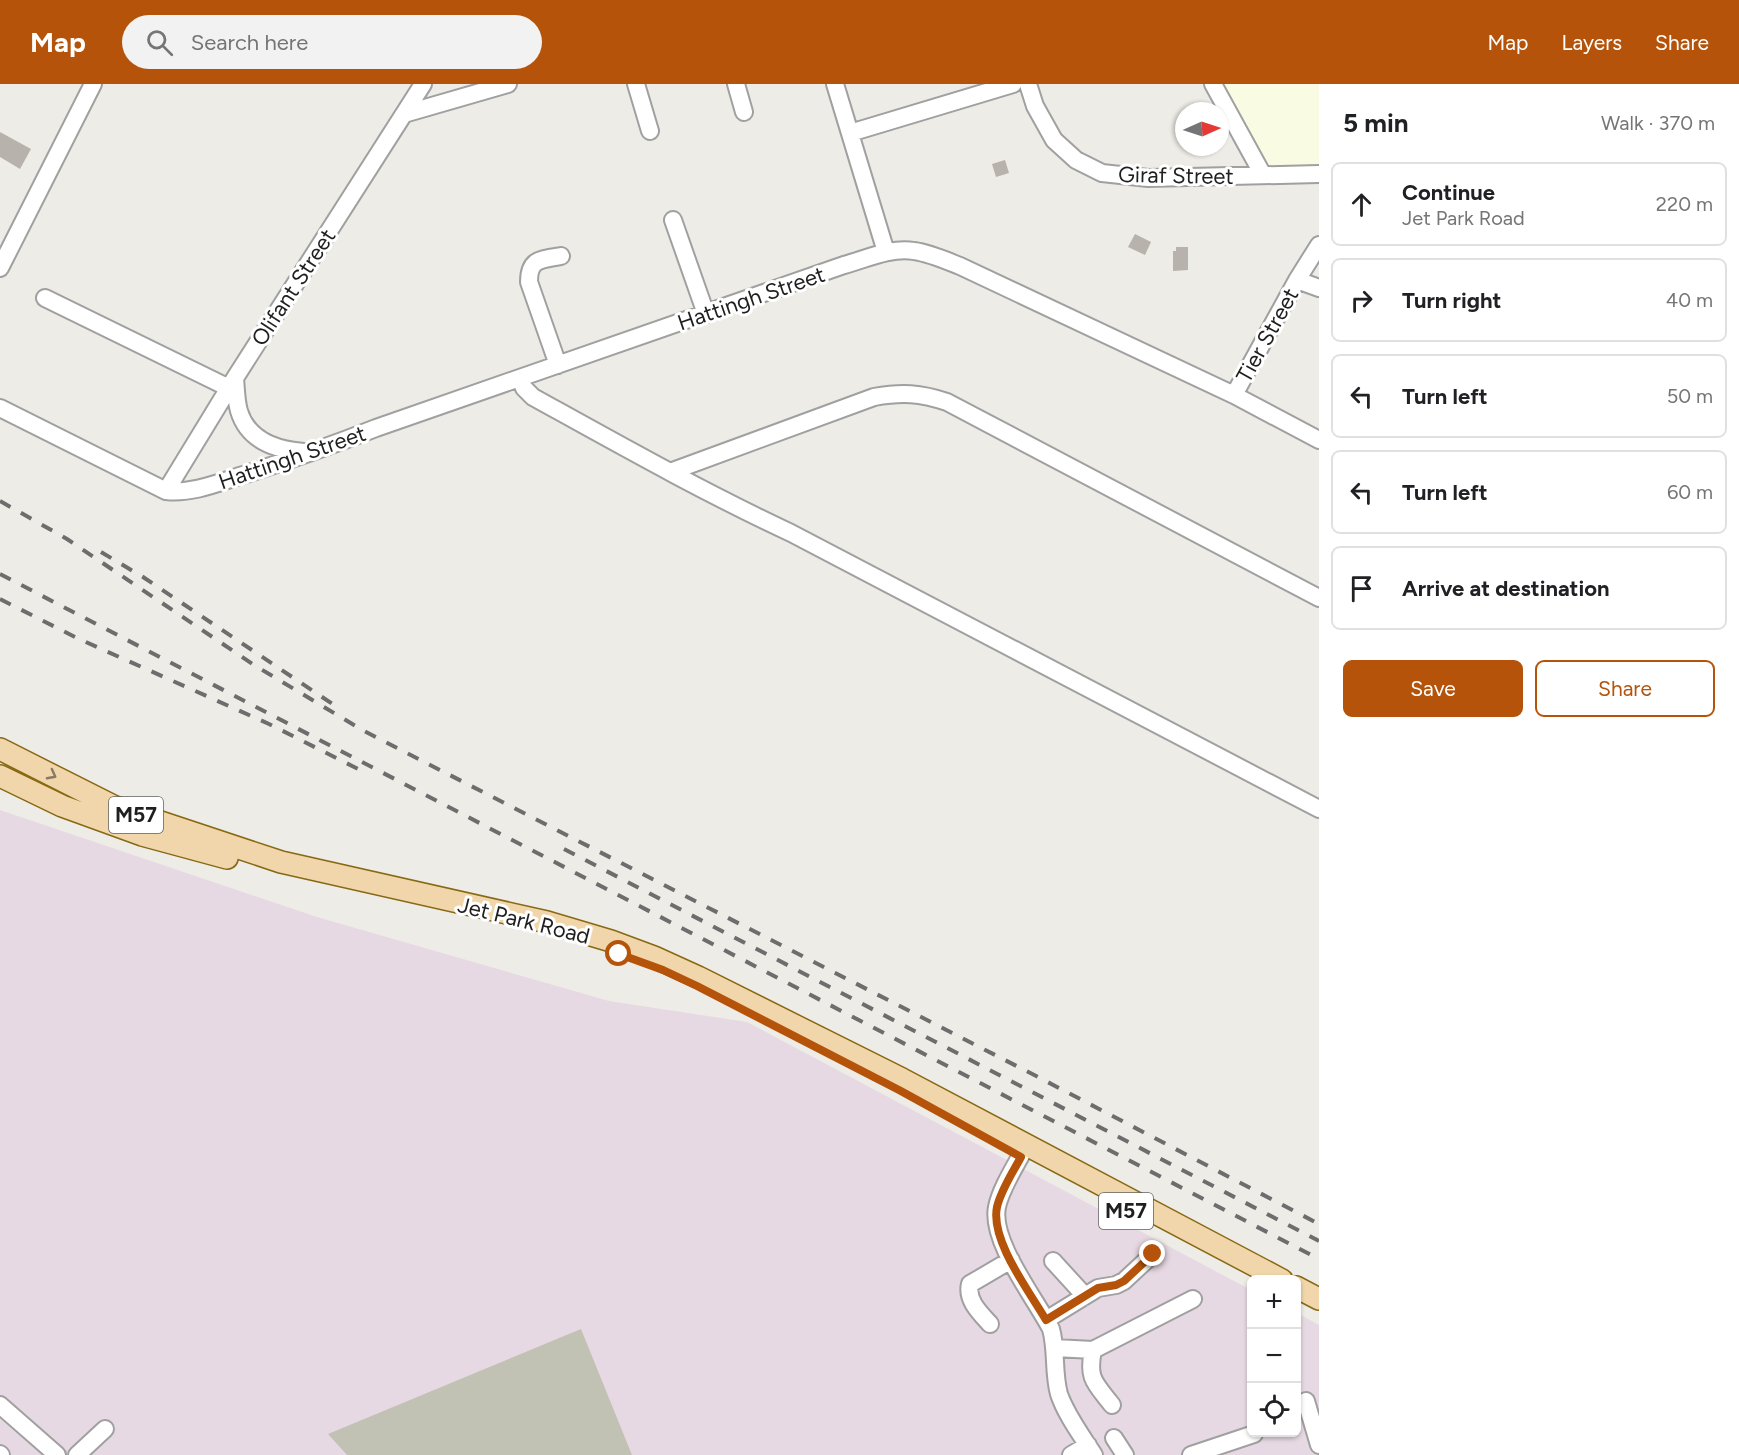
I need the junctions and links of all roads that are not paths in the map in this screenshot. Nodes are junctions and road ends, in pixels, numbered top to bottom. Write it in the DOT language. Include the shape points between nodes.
graph roads {
  1 [pos="93,84"];
  2 [pos="423,84"];
  3 [pos="508,84"];
  4 [pos="636,84"];
  5 [pos="736,84"];
  6 [pos="835,84"];
  7 [pos="1013,84"];
  8 [pos="1028,84"];
  9 [pos="1213,84"];
  10 [pos="744,112"];
  11 [pos="404,114"];
  12 [pos="650,131"];
  13 [pos="850,133"];
  14 [pos="1319,174"];
  15 [pos="1263,176"];
  16 [pos="673,220"];
  17 [pos="1319,245"];
  18 [pos="886,252"];
  19 [pos="561,256"];
  20 [pos="0,268"];
  21 [pos="1297,280"];
  22 [pos="1319,288"];
  23 [pos="45,298"];
  24 [pos="706,314"];
  25 [pos="558,365"];
  26 [pos="520,378"];
  27 [pos="232,383"];
  28 [pos="1234,395"];
  29 [pos="0,408"];
  30 [pos="1319,440"];
  31 [pos="312,453"];
  32 [pos="670,472"];
  33 [pos="166,491"];
  34 [pos="1319,598"];
  35 [pos="0,748"];
  36 [pos="0,776"];
  37 [pos="1319,809"];
  38 [pos="1024,1150"];
  39 [pos="1153,1254"];
  40 [pos="1011,1260"];
  41 [pos="1053,1261"];
  42 [pos="1250,1275"];
  43 [pos="1272,1275"];
  44 [pos="1301,1290"];
  45 [pos="1084,1296"];
  46 [pos="1193,1299"];
  47 [pos="1319,1299"];
  48 [pos="1301,1302"];
  49 [pos="1319,1311"];
  50 [pos="1046,1320"];
  51 [pos="990,1324"];
  52 [pos="1055,1348"];
  53 [pos="1093,1350"];
  54 [pos="1306,1401"];
  55 [pos="1112,1405"];
  56 [pos="0,1406"];
  57 [pos="0,1420"];
  58 [pos="105,1429"];
  59 [pos="1247,1437"];
  60 [pos="1114,1438"];
  61 [pos="1319,1445"];
  62 [pos="1091,1450"];
  63 [pos="1209,1452"];
  64 [pos="40,1455"];
  65 [pos="57,1455"];
  66 [pos="76,1455"];
  67 [pos="1071,1455"];
  68 [pos="1125,1455"];
  69 [pos="1191,1455"];
  1 -- 20 [label="street"];
  2 -- 11 [label="street, Olifant Street"];
  3 -- 11 [label="street"];
  4 -- 12 [label="street"];
  5 -- 10 [label="street"];
  6 -- 13 [label="street"];
  7 -- 13 [label="street"];
  8 -- 15 [label="street, Giraf Street" via="1054,140 1076,160 1102,173 1148,178"];
  9 -- 15 [label="street"];
  11 -- 27 [label="street, Olifant Street"];
  13 -- 18 [label="street"];
  14 -- 15 [label="street, Giraf Street"];
  16 -- 24 [label="street"];
  17 -- 21 [label="street, Tier Street"];
  18 -- 24 [label="street, Hattingh Street"];
  18 -- 28 [label="street, Hattingh Street" via="914,250 960,266"];
  19 -- 25 [label="street" via="535,262 530,267 529,282"];
  21 -- 22 [label="street"];
  21 -- 28 [label="street, Tier Street"];
  23 -- 27 [label="street"];
  24 -- 25 [label="street, Hattingh Street"];
  25 -- 26 [label="street, Hattingh Street"];
  26 -- 31 [label="street, Hattingh Street"];
  26 -- 32 [label="street" via="533,398"];
  27 -- 31 [label="street" via="238,410 261,441 275,448"];
  27 -- 33 [label="street, Olifant Street"];
  28 -- 30 [label="street, Hattingh Street"];
  29 -- 33 [label="street"];
  31 -- 33 [label="street, Hattingh Street" via="202,488"];
  32 -- 34 [label="street" via="874,397 924,394 947,402"];
  32 -- 37 [label="street"];
  35 -- 38 [label="main road, Jet Park Road / M57, one-way" via="115,807 281,862 547,922 628,947 698,976"];
  36 -- 38 [label="main road, Jet Park Road / M57" via="62,806 159,841 556,935 650,965"];
  38 -- 40 [label="street" via="996,1216 999,1236"];
  38 -- 42 [label="main road, Jet Park Road / M57"];
  38 -- 43 [label="main road, Jet Park Road / M57"];
  39 -- 45 [label="street" via="1124,1281"];
  40 -- 50 [label="street"];
  40 -- 51 [label="street" via="970,1284 971,1300"];
  41 -- 45 [label="street"];
  44 -- 47 [label="main road"];
  45 -- 50 [label="street"];
  46 -- 53 [label="street"];
  48 -- 49 [label="main road"];
  50 -- 52 [label="street"];
  52 -- 53 [label="street"];
  52 -- 62 [label="street" via="1062,1403"];
  53 -- 55 [label="street" via="1093,1382"];
  54 -- 61 [label="street"];
  56 -- 65 [label="street"];
  57 -- 64 [label="street"];
  58 -- 66 [label="street"];
  59 -- 63 [label="street"];
  60 -- 68 [label="street"];
  62 -- 67 [label="street"];
  63 -- 69 [label="street"];
}
